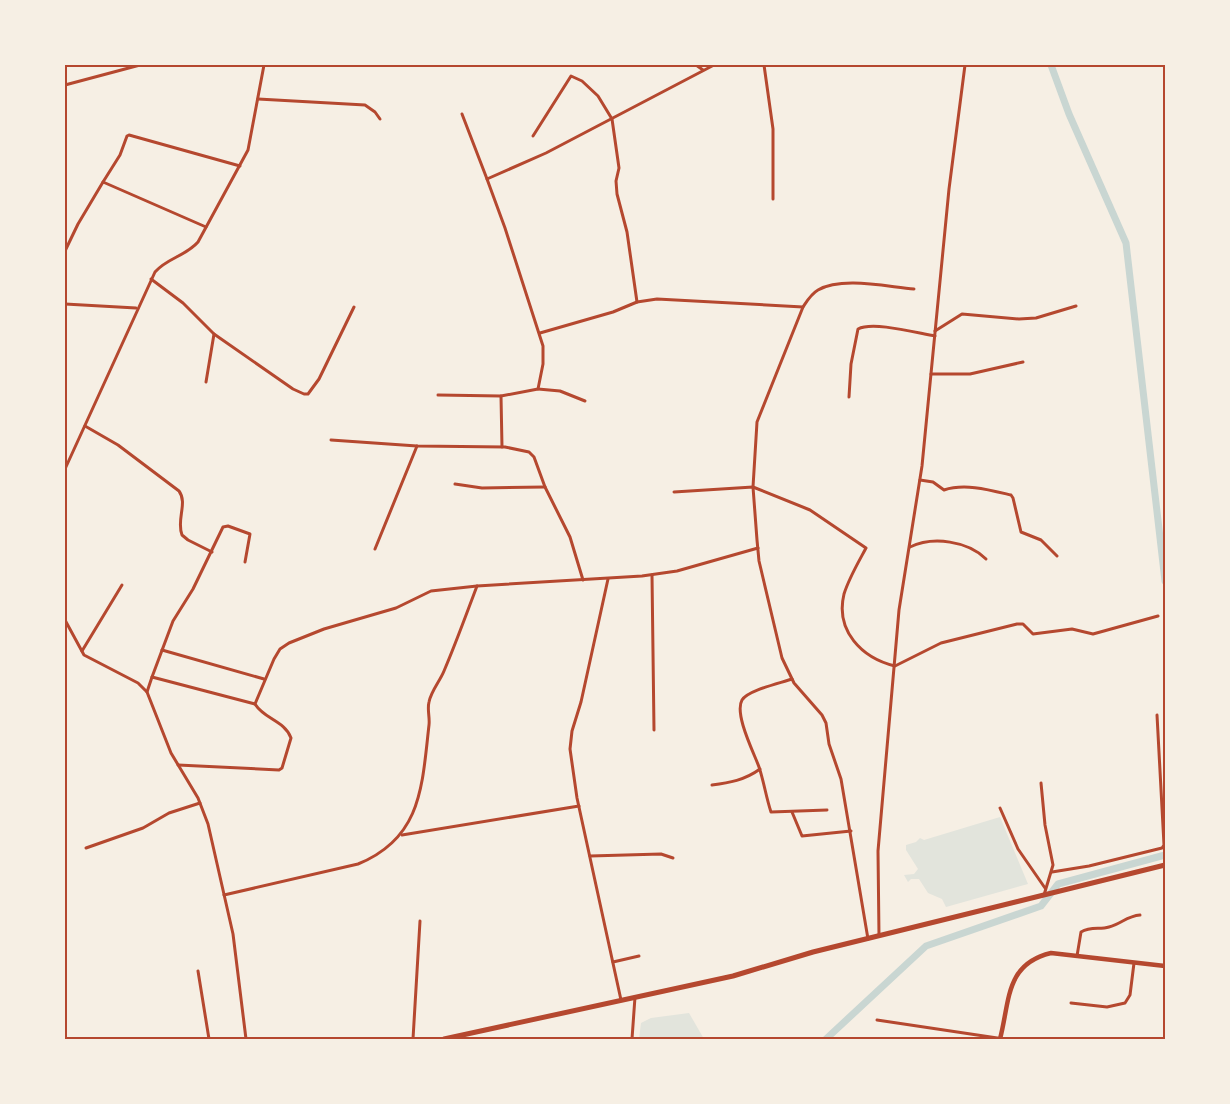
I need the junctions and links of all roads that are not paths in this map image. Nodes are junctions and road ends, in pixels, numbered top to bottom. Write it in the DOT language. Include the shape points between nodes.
graph roads {
  1 [pos="140,65"];
  2 [pos="264,65"];
  3 [pos="696,65"];
  4 [pos="714,65"];
  5 [pos="764,65"];
  6 [pos="965,65"];
  7 [pos="704,70"];
  8 [pos="65,85"];
  9 [pos="258,99"];
  10 [pos="462,114"];
  11 [pos="612,118"];
  12 [pos="380,119"];
  13 [pos="534,136"];
  14 [pos="240,166"];
  15 [pos="487,178"];
  16 [pos="103,182"];
  17 [pos="772,199"];
  18 [pos="206,227"];
  19 [pos="65,251"];
  20 [pos="151,279"];
  21 [pos="914,290"];
  22 [pos="637,302"];
  23 [pos="65,304"];
  24 [pos="1076,306"];
  25 [pos="354,307"];
  26 [pos="803,307"];
  27 [pos="136,308"];
  28 [pos="935,331"];
  29 [pos="540,333"];
  30 [pos="214,334"];
  31 [pos="935,336"];
  32 [pos="1023,362"];
  33 [pos="931,374"];
  34 [pos="206,382"];
  35 [pos="538,389"];
  36 [pos="438,395"];
  37 [pos="501,396"];
  38 [pos="849,397"];
  39 [pos="585,401"];
  40 [pos="85,426"];
  41 [pos="331,440"];
  42 [pos="417,446"];
  43 [pos="502,447"];
  44 [pos="65,469"];
  45 [pos="920,480"];
  46 [pos="455,484"];
  47 [pos="545,486"];
  48 [pos="753,487"];
  49 [pos="674,492"];
  50 [pos="910,547"];
  51 [pos="758,548"];
  52 [pos="375,549"];
  53 [pos="212,552"];
  54 [pos="1057,556"];
  55 [pos="986,559"];
  56 [pos="245,562"];
  57 [pos="652,575"];
  58 [pos="608,579"];
  59 [pos="583,580"];
  60 [pos="122,585"];
  61 [pos="477,586"];
  62 [pos="1158,616"];
  63 [pos="65,620"];
  64 [pos="162,650"];
  65 [pos="82,651"];
  66 [pos="896,666"];
  67 [pos="152,677"];
  68 [pos="264,679"];
  69 [pos="792,679"];
  70 [pos="147,692"];
  71 [pos="255,704"];
  72 [pos="1157,715"];
  73 [pos="654,730"];
  74 [pos="178,765"];
  75 [pos="760,769"];
  76 [pos="1041,783"];
  77 [pos="712,786"];
  78 [pos="200,803"];
  79 [pos="578,806"];
  80 [pos="1000,808"];
  81 [pos="827,810"];
  82 [pos="792,812"];
  83 [pos="850,831"];
  84 [pos="401,835"];
  85 [pos="86,848"];
  86 [pos="590,856"];
  87 [pos="673,858"];
  88 [pos="1165,865"];
  89 [pos="1052,872"];
  90 [pos="1045,889"];
  91 [pos="224,895"];
  92 [pos="1044,896"];
  93 [pos="1140,915"];
  94 [pos="420,921"];
  95 [pos="879,937"];
  96 [pos="868,940"];
  97 [pos="639,956"];
  98 [pos="1077,956"];
  99 [pos="613,962"];
  100 [pos="1134,962"];
  101 [pos="1165,966"];
  102 [pos="198,972"];
  103 [pos="635,997"];
  104 [pos="621,1000"];
  105 [pos="1071,1003"];
  106 [pos="877,1020"];
  107 [pos="209,1039"];
  108 [pos="246,1039"];
  109 [pos="413,1039"];
  110 [pos="444,1039"];
  111 [pos="632,1039"];
  112 [pos="1001,1039"];
  1 -- 8 [label="street"];
  2 -- 9 [label="street"];
  3 -- 7 [label="street"];
  4 -- 7 [label="street"];
  5 -- 17 [label="street" via="773,129"];
  6 -- 28 [label="street"];
  7 -- 11 [label="street"];
  9 -- 12 [label="street" via="365,105"];
  9 -- 14 [label="street" via="250,144"];
  10 -- 15 [label="street"];
  11 -- 13 [label="street" via="598,96 582,81 571,76"];
  11 -- 15 [label="street" via="546,153"];
  11 -- 22 [label="street" via="619,168 617,194 627,232"];
  14 -- 16 [label="street" via="129,135"];
  14 -- 18 [label="street"];
  15 -- 29 [label="street"];
  16 -- 18 [label="street"];
  16 -- 19 [label="street"];
  18 -- 20 [label="street" via="193,247 164,263"];
  20 -- 27 [label="street"];
  20 -- 30 [label="street" via="183,303"];
  21 -- 26 [label="street" via="858,284 831,285 816,291"];
  22 -- 26 [label="street" via="689,299"];
  22 -- 29 [label="street" via="614,312"];
  23 -- 27 [label="street"];
  24 -- 28 [label="street" via="1036,318 962,314"];
  25 -- 30 [label="street" via="319,379 308,394 293,389"];
  26 -- 48 [label="street" via="757,422"];
  27 -- 40 [label="street"];
  28 -- 31 [label="street"];
  29 -- 35 [label="street" via="543,364"];
  30 -- 34 [label="street"];
  31 -- 33 [label="street"];
  31 -- 38 [label="street" via="873,327 858,329"];
  32 -- 33 [label="street" via="970,374"];
  33 -- 45 [label="street"];
  35 -- 37 [label="street"];
  35 -- 39 [label="street" via="560,391"];
  36 -- 37 [label="street"];
  37 -- 43 [label="street"];
  40 -- 44 [label="street"];
  40 -- 53 [label="street" via="118,445 178,492 183,500 180,516 182,534"];
  41 -- 42 [label="street"];
  42 -- 43 [label="street"];
  42 -- 52 [label="street"];
  43 -- 47 [label="street" via="522,449 532,454"];
  45 -- 50 [label="street"];
  45 -- 54 [label="street" via="933,482 944,490 972,488 1011,495 1021,532 1041,540"];
  46 -- 47 [label="street" via="489,488"];
  47 -- 59 [label="street" via="570,537"];
  48 -- 49 [label="street"];
  48 -- 51 [label="street"];
  48 -- 66 [label="street" via="810,510 866,548 844,594 844,626 851,641 879,662"];
  50 -- 55 [label="street" via="928,540 942,541 975,551"];
  50 -- 66 [label="street" via="899,610"];
  51 -- 57 [label="street"];
  51 -- 69 [label="street" via="782,658"];
  53 -- 56 [label="street" via="220,530 228,526 250,534"];
  53 -- 64 [label="street" via="173,621"];
  57 -- 58 [label="street"];
  57 -- 73 [label="street"];
  58 -- 59 [label="street"];
  58 -- 79 [label="street" via="572,731 572,765"];
  59 -- 61 [label="street"];
  60 -- 65 [label="street"];
  61 -- 68 [label="street" via="431,591 396,608 289,643 280,649"];
  61 -- 84 [label="street" via="448,662 429,700 430,720 420,785 413,814"];
  62 -- 66 [label="street" via="1093,634 1072,629 1033,634 1023,624 1017,624 941,643"];
  63 -- 65 [label="street"];
  64 -- 67 [label="street"];
  64 -- 68 [label="street"];
  65 -- 70 [label="street" via="138,683"];
  66 -- 95 [label="street" via="878,850"];
  67 -- 70 [label="street"];
  67 -- 71 [label="street"];
  68 -- 71 [label="street"];
  69 -- 75 [label="street" via="748,694 740,706"];
  69 -- 83 [label="street" via="826,723"];
  70 -- 74 [label="street"];
  71 -- 74 [label="street" via="290,734 291,742 282,768"];
  72 -- 89 [label="street" via="1162,848"];
  74 -- 78 [label="street"];
  75 -- 77 [label="street" via="751,776"];
  75 -- 82 [label="street" via="771,812"];
  76 -- 89 [label="street"];
  78 -- 85 [label="street"];
  78 -- 91 [label="street"];
  79 -- 84 [label="street"];
  79 -- 86 [label="street"];
  80 -- 90 [label="street" via="1018,849"];
  81 -- 82 [label="street"];
  82 -- 83 [label="street" via="802,836"];
  83 -- 96 [label="street"];
  84 -- 91 [label="street" via="378,856 358,864"];
  86 -- 87 [label="street" via="661,854"];
  86 -- 99 [label="street"];
  88 -- 92 [label="main road"];
  89 -- 90 [label="street"];
  90 -- 92 [label="street"];
  91 -- 108 [label="street" via="233,934"];
  92 -- 95 [label="main road"];
  93 -- 98 [label="street" via="1130,916 1109,927 1081,932"];
  94 -- 109 [label="street"];
  95 -- 96 [label="main road"];
  96 -- 103 [label="main road" via="813,952 733,976"];
  97 -- 99 [label="street"];
  98 -- 100 [label="street"];
  98 -- 112 [label="street" via="1051,953 1034,957 1022,968 1012,983"];
  99 -- 104 [label="street"];
  100 -- 101 [label="street"];
  100 -- 105 [label="street" via="1130,995 1125,1003 1107,1006"];
  102 -- 107 [label="street"];
  103 -- 104 [label="main road"];
  103 -- 111 [label="street"];
  104 -- 110 [label="main road"];
  106 -- 112 [label="street"];
}
